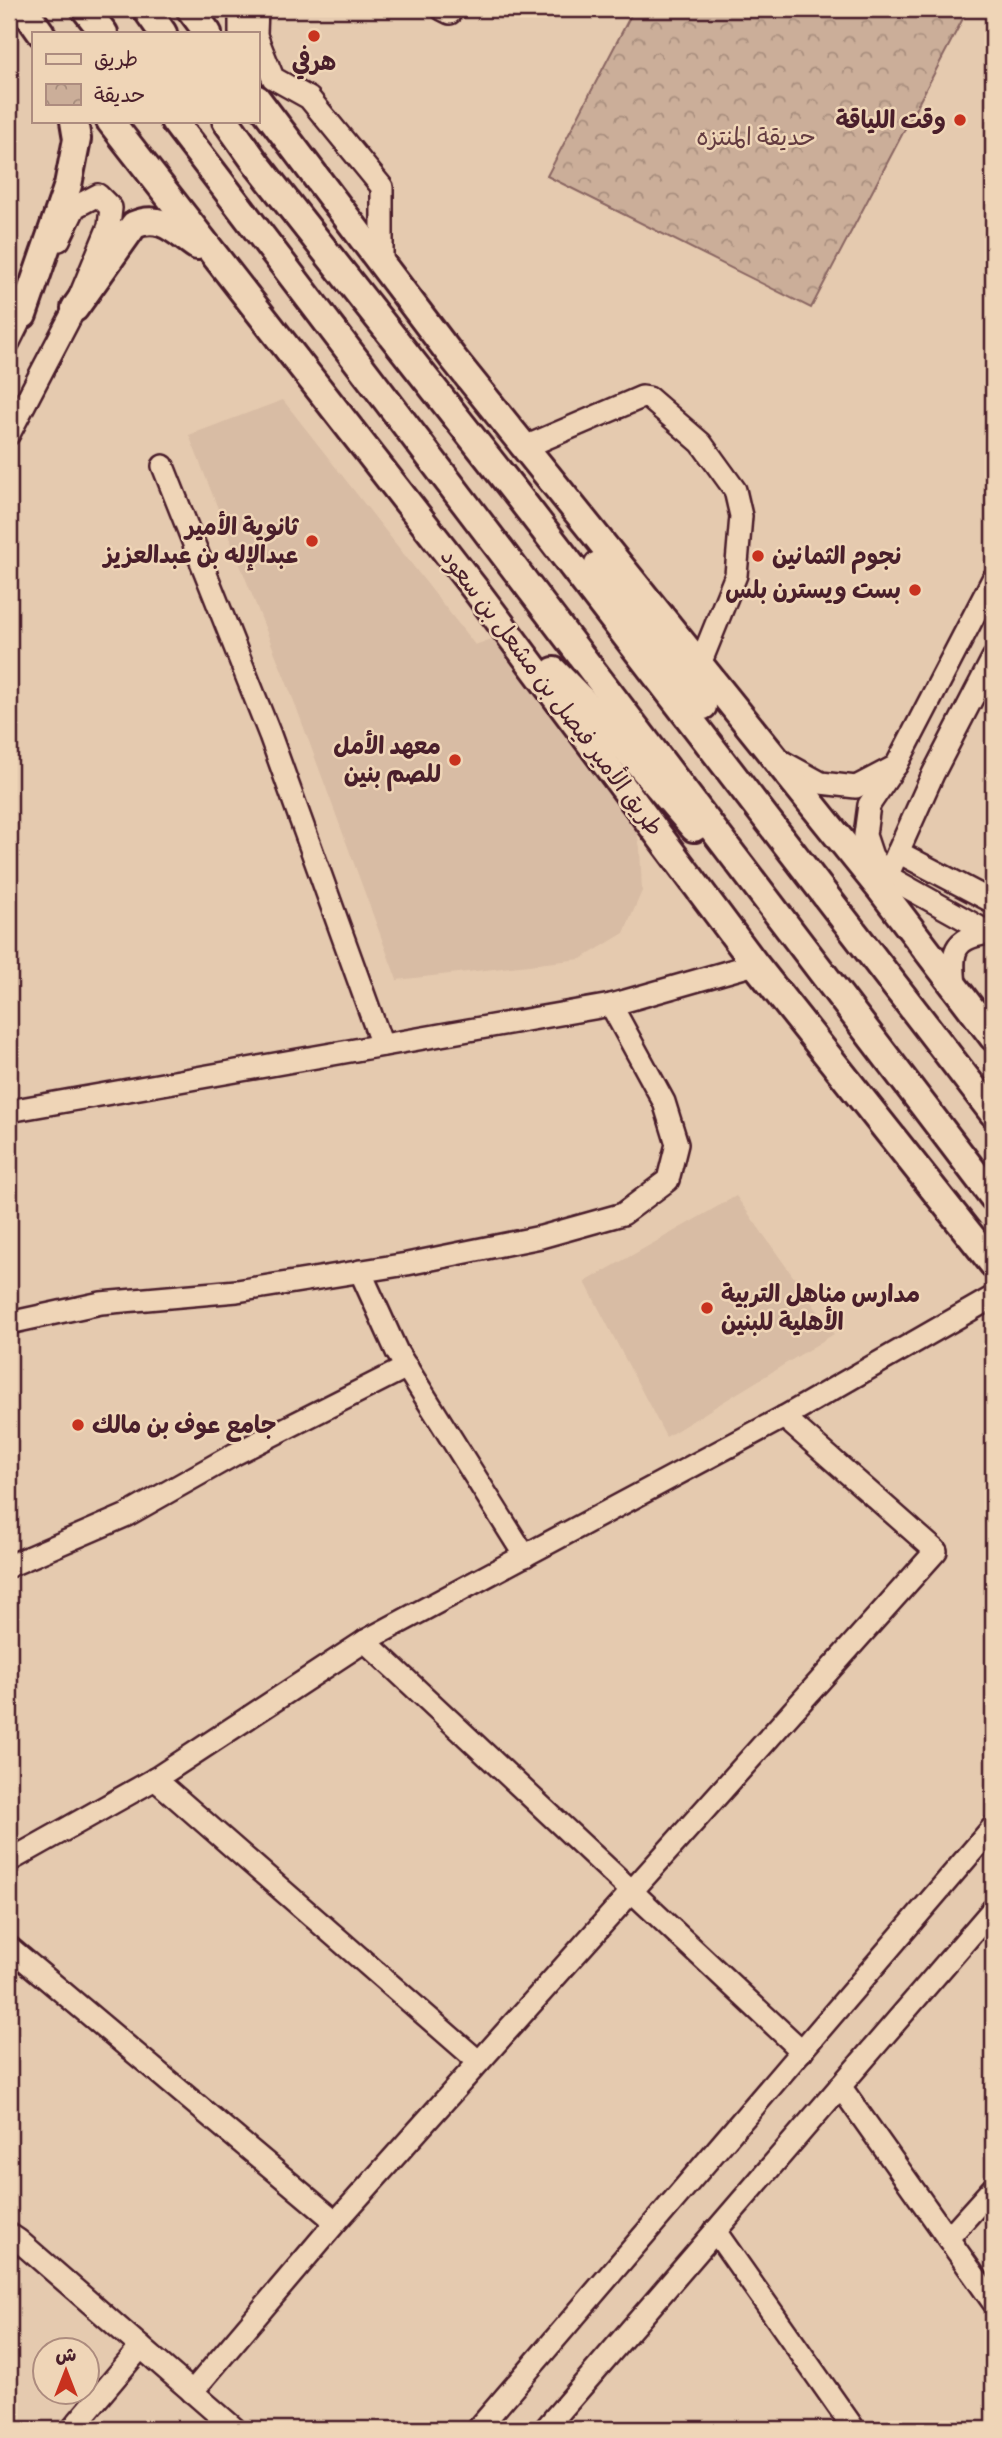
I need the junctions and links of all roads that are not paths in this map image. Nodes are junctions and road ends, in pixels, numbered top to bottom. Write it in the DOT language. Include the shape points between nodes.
graph roads {
  1 [pos="85,9"];
  2 [pos="146,9"];
  3 [pos="190,9"];
  4 [pos="240,9"];
  5 [pos="257,9"];
  6 [pos="442,9"];
  7 [pos="452,9"];
  8 [pos="103,32"];
  9 [pos="162,32"];
  10 [pos="207,32"];
  11 [pos="240,32"];
  12 [pos="257,32"];
  13 [pos="259,40"];
  14 [pos="259,102"];
  15 [pos="74,122"];
  16 [pos="111,122"];
  17 [pos="175,122"];
  18 [pos="227,122"];
  19 [pos="222,264"];
  20 [pos="382,264"];
  21 [pos="75,308"];
  22 [pos="23,314"];
  23 [pos="9,342"];
  24 [pos="9,434"];
  25 [pos="525,447"];
  26 [pos="163,466"];
  27 [pos="993,579"];
  28 [pos="475,589"];
  29 [pos="993,658"];
  30 [pos="700,664"];
  31 [pos="776,759"];
  32 [pos="896,766"];
  33 [pos="898,852"];
  34 [pos="884,883"];
  35 [pos="831,900"];
  36 [pos="993,902"];
  37 [pos="991,934"];
  38 [pos="796,937"];
  39 [pos="755,964"];
  40 [pos="955,986"];
  41 [pos="611,1005"];
  42 [pos="993,1037"];
  43 [pos="382,1045"];
  44 [pos="9,1111"];
  45 [pos="993,1113"];
  46 [pos="993,1197"];
  47 [pos="993,1264"];
  48 [pos="360,1272"];
  49 [pos="993,1297"];
  50 [pos="9,1323"];
  51 [pos="407,1367"];
  52 [pos="784,1417"];
  53 [pos="525,1556"];
  54 [pos="9,1566"];
  55 [pos="365,1641"];
  56 [pos="155,1779"];
  57 [pos="993,1827"];
  58 [pos="9,1861"];
  59 [pos="633,1892"];
  60 [pos="993,1909"];
  61 [pos="9,1947"];
  62 [pos="802,2051"];
  63 [pos="479,2062"];
  64 [pos="840,2085"];
  65 [pos="993,2188"];
  66 [pos="336,2222"];
  67 [pos="715,2231"];
  68 [pos="9,2234"];
  69 [pos="948,2238"];
  70 [pos="993,2302"];
  71 [pos="141,2347"];
  72 [pos="192,2392"];
  73 [pos="72,2429"];
  74 [pos="235,2429"];
  75 [pos="478,2429"];
  76 [pos="545,2429"];
  77 [pos="850,2429"];
  1 -- 8 [label="main road"];
  2 -- 9 [label="main road"];
  3 -- 10 [label="main road"];
  4 -- 11 [label="street"];
  5 -- 12 [label="street"];
  6 -- 7 [label="street" via="450,13"];
  13 -- 20 [label="street" via="273,78 309,98 382,187"];
  14 -- 20 [label="main road"];
  15 -- 22 [label="main road" via="77,139 68,185"];
  16 -- 19 [label="main road, طريق الأمير فيصل بن مشعل بن سعود"];
  17 -- 38 [label="main road, طريق الأمير فيصل بن مشعل بن سعود"];
  18 -- 35 [label="main road"];
  19 -- 21 [label="main road" via="161,221 145,220 135,225"];
  19 -- 28 [label="main road, طريق الأمير فيصل بن مشعل بن سعود"];
  20 -- 25 [label="main road"];
  20 -- 35 [label="main road" via="432,341 757,779"];
  21 -- 22 [label="street" via="109,226 111,208 98,195 75,207"];
  21 -- 24 [label="street"];
  22 -- 23 [label="street"];
  25 -- 30 [label="main road"];
  25 -- 30 [label="street" via="642,397 649,398 701,443 735,489 741,516 736,575"];
  26 -- 43 [label="street" via="270,735"];
  27 -- 32 [label="street"];
  28 -- 38 [label="main road" via="595,713 682,816"];
  28 -- 39 [label="main road, طريق الأمير فيصل بن مشعل بن سعود"];
  29 -- 33 [label="street"];
  30 -- 31 [label="main road"];
  31 -- 32 [label="street" via="821,783 856,787"];
  31 -- 34 [label="main road"];
  32 -- 34 [label="street" via="869,805 865,835"];
  33 -- 34 [label="street"];
  33 -- 36 [label="street"];
  34 -- 37 [label="street"];
  34 -- 40 [label="main road"];
  35 -- 45 [label="main road"];
  37 -- 40 [label="street" via="962,941 952,958"];
  38 -- 46 [label="main road, طريق الأمير فيصل بن مشعل بن سعود"];
  39 -- 41 [label="street"];
  39 -- 47 [label="main road, طريق الأمير فيصل بن مشعل بن سعود"];
  40 -- 42 [label="main road"];
  41 -- 43 [label="street"];
  41 -- 48 [label="street" via="664,1102 677,1144 668,1180 622,1214 541,1237"];
  43 -- 44 [label="street"];
  48 -- 50 [label="street" via="237,1291 101,1303"];
  48 -- 51 [label="street"];
  49 -- 52 [label="street"];
  51 -- 53 [label="street"];
  51 -- 54 [label="street" via="234,1454 127,1515"];
  52 -- 53 [label="street"];
  52 -- 59 [label="street" via="936,1550"];
  53 -- 55 [label="street"];
  55 -- 56 [label="street"];
  55 -- 59 [label="street"];
  56 -- 58 [label="street"];
  56 -- 63 [label="street"];
  57 -- 62 [label="street"];
  59 -- 62 [label="street"];
  59 -- 63 [label="street"];
  60 -- 64 [label="street"];
  61 -- 66 [label="street"];
  62 -- 75 [label="street"];
  63 -- 66 [label="street"];
  64 -- 67 [label="street"];
  64 -- 69 [label="street"];
  65 -- 69 [label="street"];
  66 -- 72 [label="street"];
  67 -- 76 [label="street"];
  67 -- 77 [label="street"];
  68 -- 71 [label="street"];
  69 -- 70 [label="street"];
  71 -- 72 [label="street"];
  71 -- 73 [label="street"];
  72 -- 74 [label="street"];
}
